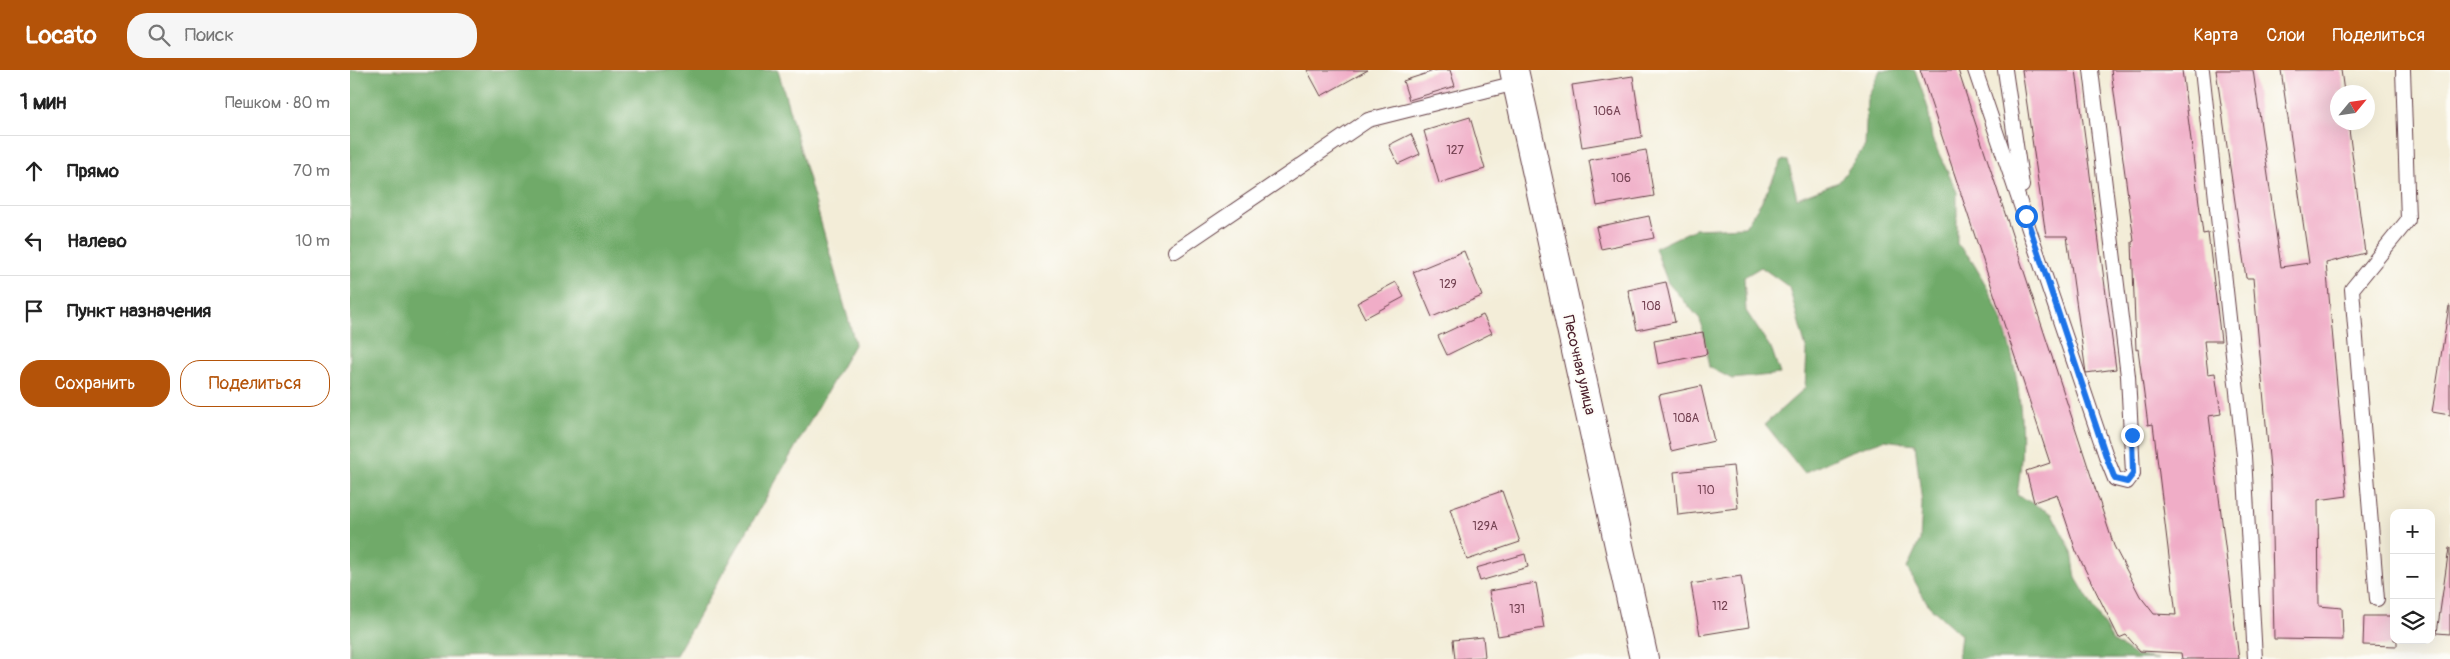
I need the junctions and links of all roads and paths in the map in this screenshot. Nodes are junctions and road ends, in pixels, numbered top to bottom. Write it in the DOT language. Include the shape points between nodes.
graph roads {
  1 [pos="1975,70"];
  2 [pos="2005,70"];
  3 [pos="2091,70"];
  4 [pos="2202,70"];
  5 [pos="2404,70"];
  6 [pos="1515,76"];
  7 [pos="2026,216"];
  8 [pos="1175,251"];
  9 [pos="2377,599"];
  10 [pos="1644,659"];
  11 [pos="2255,659"];
  1 -- 7 [label="lane"];
  2 -- 7 [label="lane"];
  3 -- 7 [label="lane" via="2128,376 2133,474 2127,482 2115,479 2107,459"];
  4 -- 11 [label="lane" via="2244,456"];
  5 -- 9 [label="lane" via="2408,220 2352,289"];
  6 -- 8 [label="lane" via="1368,120"];
  6 -- 10 [label="street, Песочная улица"];
}
